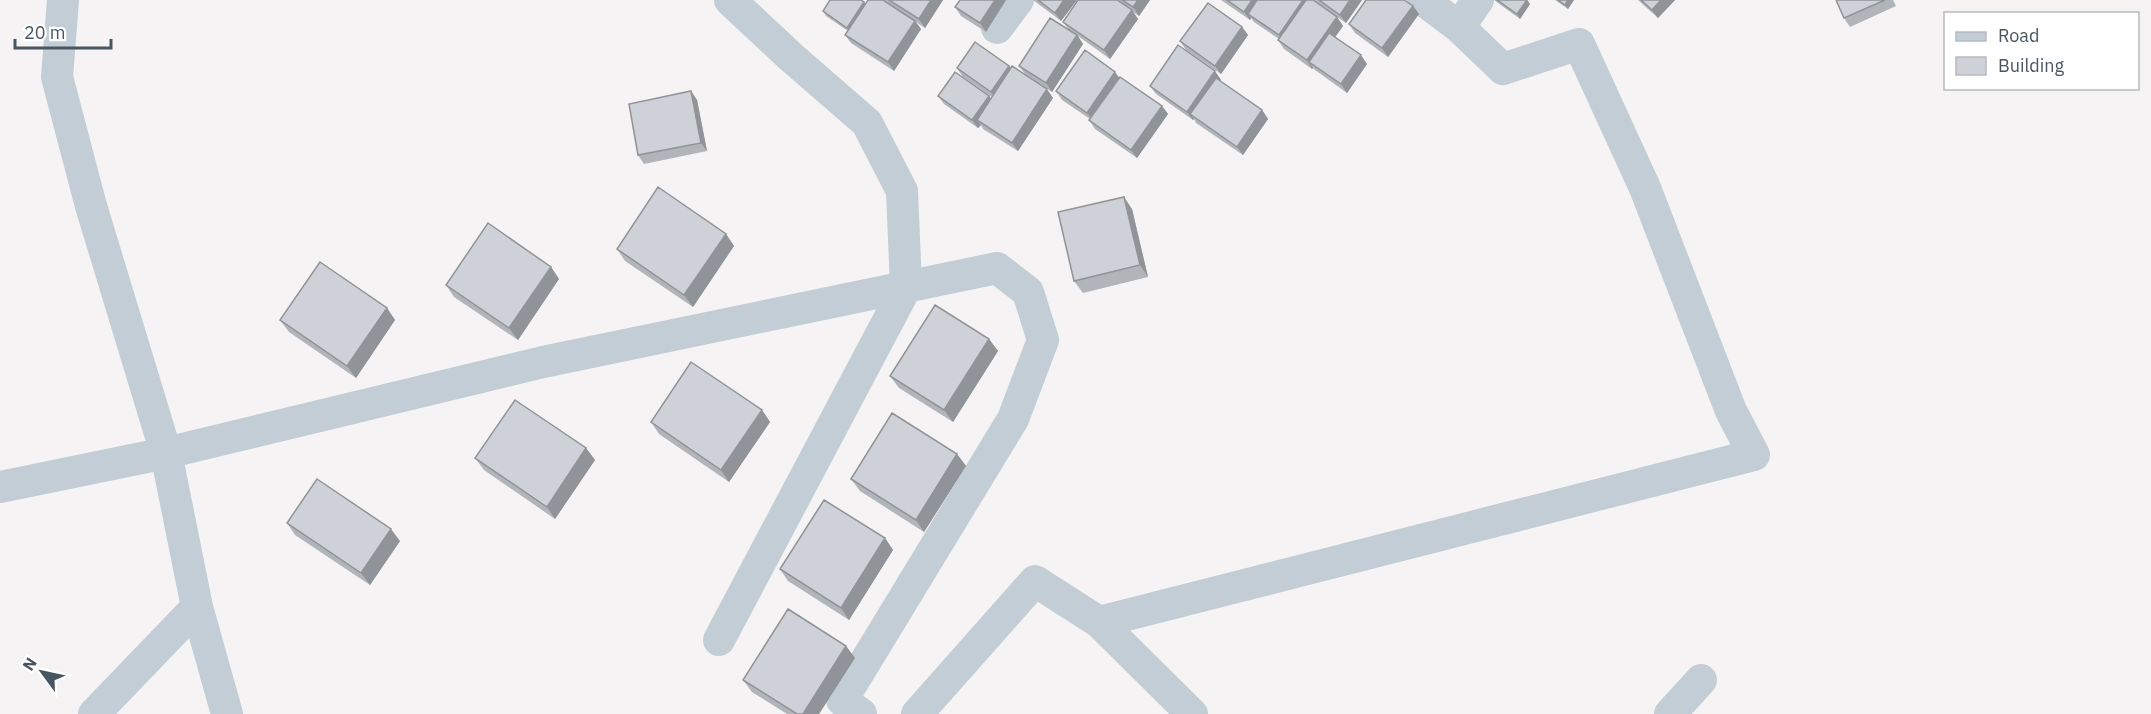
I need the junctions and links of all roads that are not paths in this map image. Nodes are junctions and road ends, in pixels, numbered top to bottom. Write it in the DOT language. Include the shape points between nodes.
graph roads {
  1 [pos="63,0"];
  2 [pos="730,0"];
  3 [pos="1018,0"];
  4 [pos="1423,0"];
  5 [pos="1478,0"];
  6 [pos="1459,27"];
  7 [pos="998,28"];
  8 [pos="906,287"];
  9 [pos="166,453"];
  10 [pos="0,487"];
  11 [pos="197,607"];
  12 [pos="1099,622"];
  13 [pos="719,640"];
  14 [pos="1701,680"];
  15 [pos="94,714"];
  16 [pos="227,714"];
  17 [pos="861,714"];
  18 [pos="916,714"];
  19 [pos="1192,714"];
  20 [pos="1670,714"];
  1 -- 9 [label="street" via="57,77 91,207"];
  2 -- 8 [label="street" via="867,123 902,191"];
  3 -- 7 [label="street"];
  4 -- 6 [label="street"];
  5 -- 6 [label="street"];
  6 -- 12 [label="street" via="1503,69 1579,44 1645,188 1731,411 1754,455"];
  8 -- 9 [label="street" via="543,362"];
  8 -- 13 [label="street"];
  8 -- 17 [label="street" via="997,268 1028,292 1043,340 1013,419 842,700"];
  9 -- 10 [label="street"];
  9 -- 11 [label="street"];
  11 -- 15 [label="street"];
  11 -- 16 [label="street"];
  12 -- 18 [label="street" via="1035,581"];
  12 -- 19 [label="street"];
  14 -- 20 [label="street"];
}
